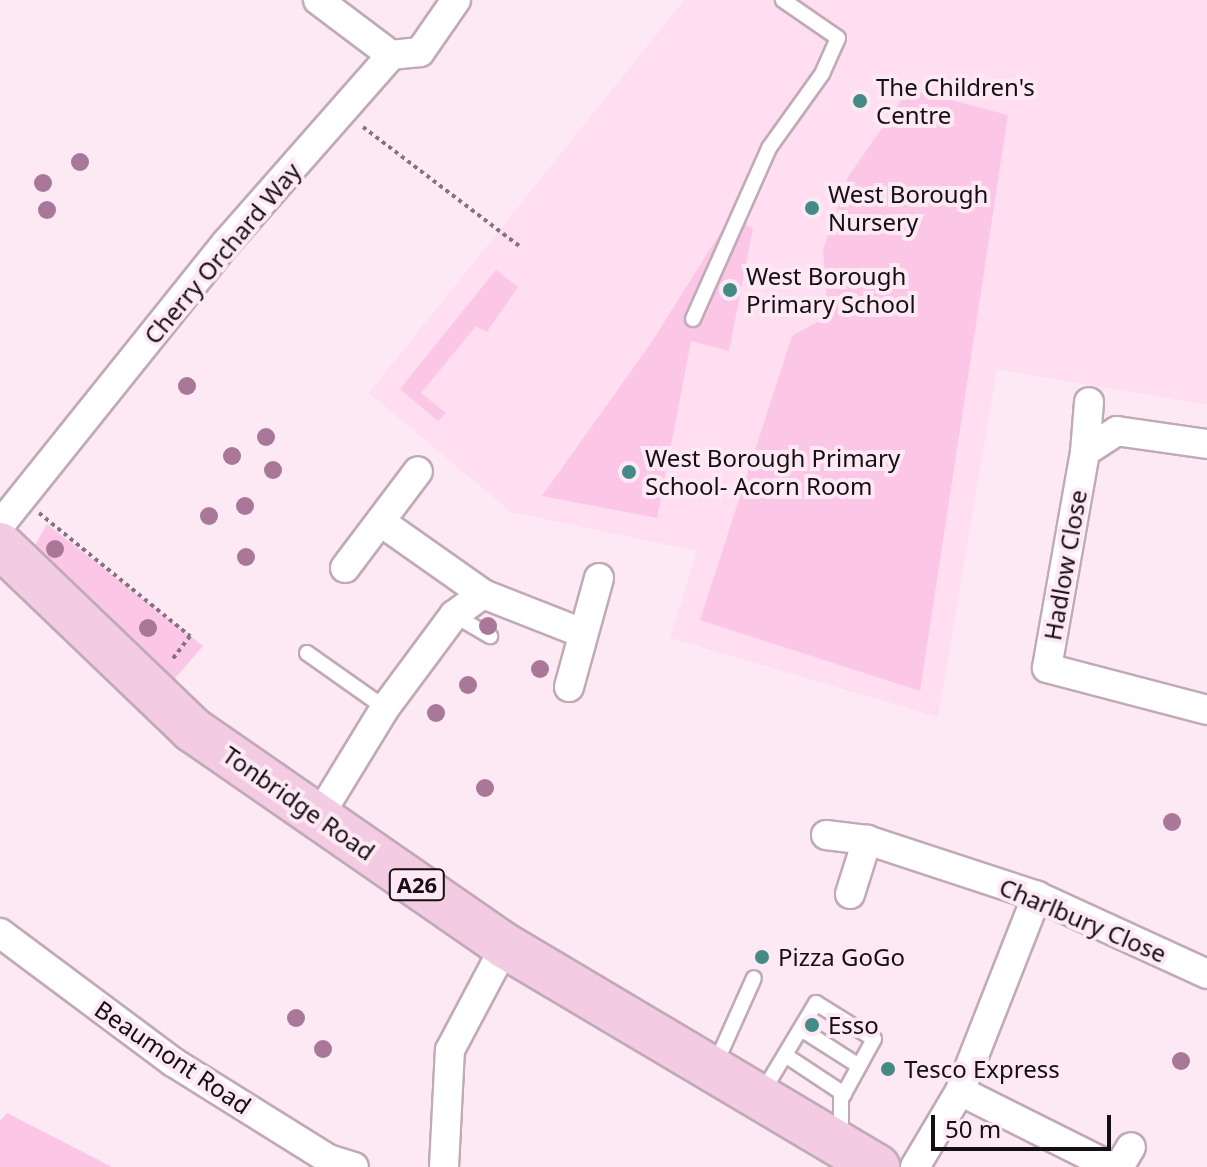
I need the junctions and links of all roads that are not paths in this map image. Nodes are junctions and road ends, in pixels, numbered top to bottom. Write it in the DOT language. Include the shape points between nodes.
graph roads {
  1 [pos="318,0"];
  2 [pos="456,0"];
  3 [pos="783,0"];
  4 [pos="391,55"];
  5 [pos="693,319"];
  6 [pos="1089,402"];
  7 [pos="1207,444"];
  8 [pos="1085,452"];
  9 [pos="418,471"];
  10 [pos="381,522"];
  11 [pos="0,525"];
  12 [pos="0,545"];
  13 [pos="345,568"];
  14 [pos="599,578"];
  15 [pos="483,594"];
  16 [pos="454,615"];
  17 [pos="582,633"];
  18 [pos="490,636"];
  19 [pos="307,653"];
  20 [pos="569,687"];
  21 [pos="1204,700"];
  22 [pos="385,708"];
  23 [pos="319,816"];
  24 [pos="826,835"];
  25 [pos="867,840"];
  26 [pos="850,894"];
  27 [pos="1037,896"];
  28 [pos="0,933"];
  29 [pos="505,946"];
  30 [pos="1207,974"];
  31 [pos="754,978"];
  32 [pos="801,1029"];
  33 [pos="785,1055"];
  34 [pos="859,1066"];
  35 [pos="713,1069"];
  36 [pos="960,1091"];
  37 [pos="844,1094"];
  38 [pos="760,1097"];
  39 [pos="840,1145"];
  40 [pos="1121,1160"];
  41 [pos="336,1164"];
  42 [pos="444,1167"];
  43 [pos="877,1167"];
  44 [pos="915,1167"];
  1 -- 4 [label="street"];
  2 -- 4 [label="street" via="420,52"];
  3 -- 5 [label="lane" via="838,38 822,74 769,148"];
  4 -- 11 [label="street, Cherry Orchard Way" via="227,242"];
  6 -- 8 [label="street, Hadlow Close"];
  7 -- 8 [label="street" via="1117,431"];
  8 -- 21 [label="street, Hadlow Close" via="1047,668"];
  9 -- 10 [label="street"];
  10 -- 13 [label="street"];
  10 -- 15 [label="street"];
  12 -- 23 [label="main road, Tonbridge Road / A26" via="147,692"];
  14 -- 17 [label="street"];
  15 -- 16 [label="street"];
  15 -- 17 [label="street"];
  16 -- 18 [label="lane"];
  16 -- 22 [label="street"];
  17 -- 20 [label="street"];
  19 -- 22 [label="lane"];
  22 -- 23 [label="street"];
  23 -- 29 [label="main road, Tonbridge Road / A26"];
  24 -- 25 [label="street, Charlbury Close"];
  25 -- 26 [label="street"];
  25 -- 27 [label="street, Charlbury Close"];
  27 -- 30 [label="street, Charlbury Close"];
  27 -- 36 [label="street"];
  28 -- 41 [label="street, Beaumont Road" via="173,1062"];
  29 -- 35 [label="main road, Tonbridge Road / A26"];
  29 -- 42 [label="street" via="450,1050"];
  31 -- 35 [label="lane"];
  32 -- 33 [label="lane"];
  32 -- 34 [label="lane"];
  32 -- 34 [label="lane" via="816,1003 874,1039"];
  33 -- 37 [label="lane"];
  33 -- 38 [label="lane"];
  34 -- 37 [label="lane"];
  35 -- 38 [label="main road, Tonbridge Road / A26"];
  36 -- 40 [label="street"];
  36 -- 44 [label="street"];
  37 -- 39 [label="lane"];
  38 -- 39 [label="main road, Tonbridge Road / A26"];
  39 -- 43 [label="main road, Tonbridge Road / A26"];
}
